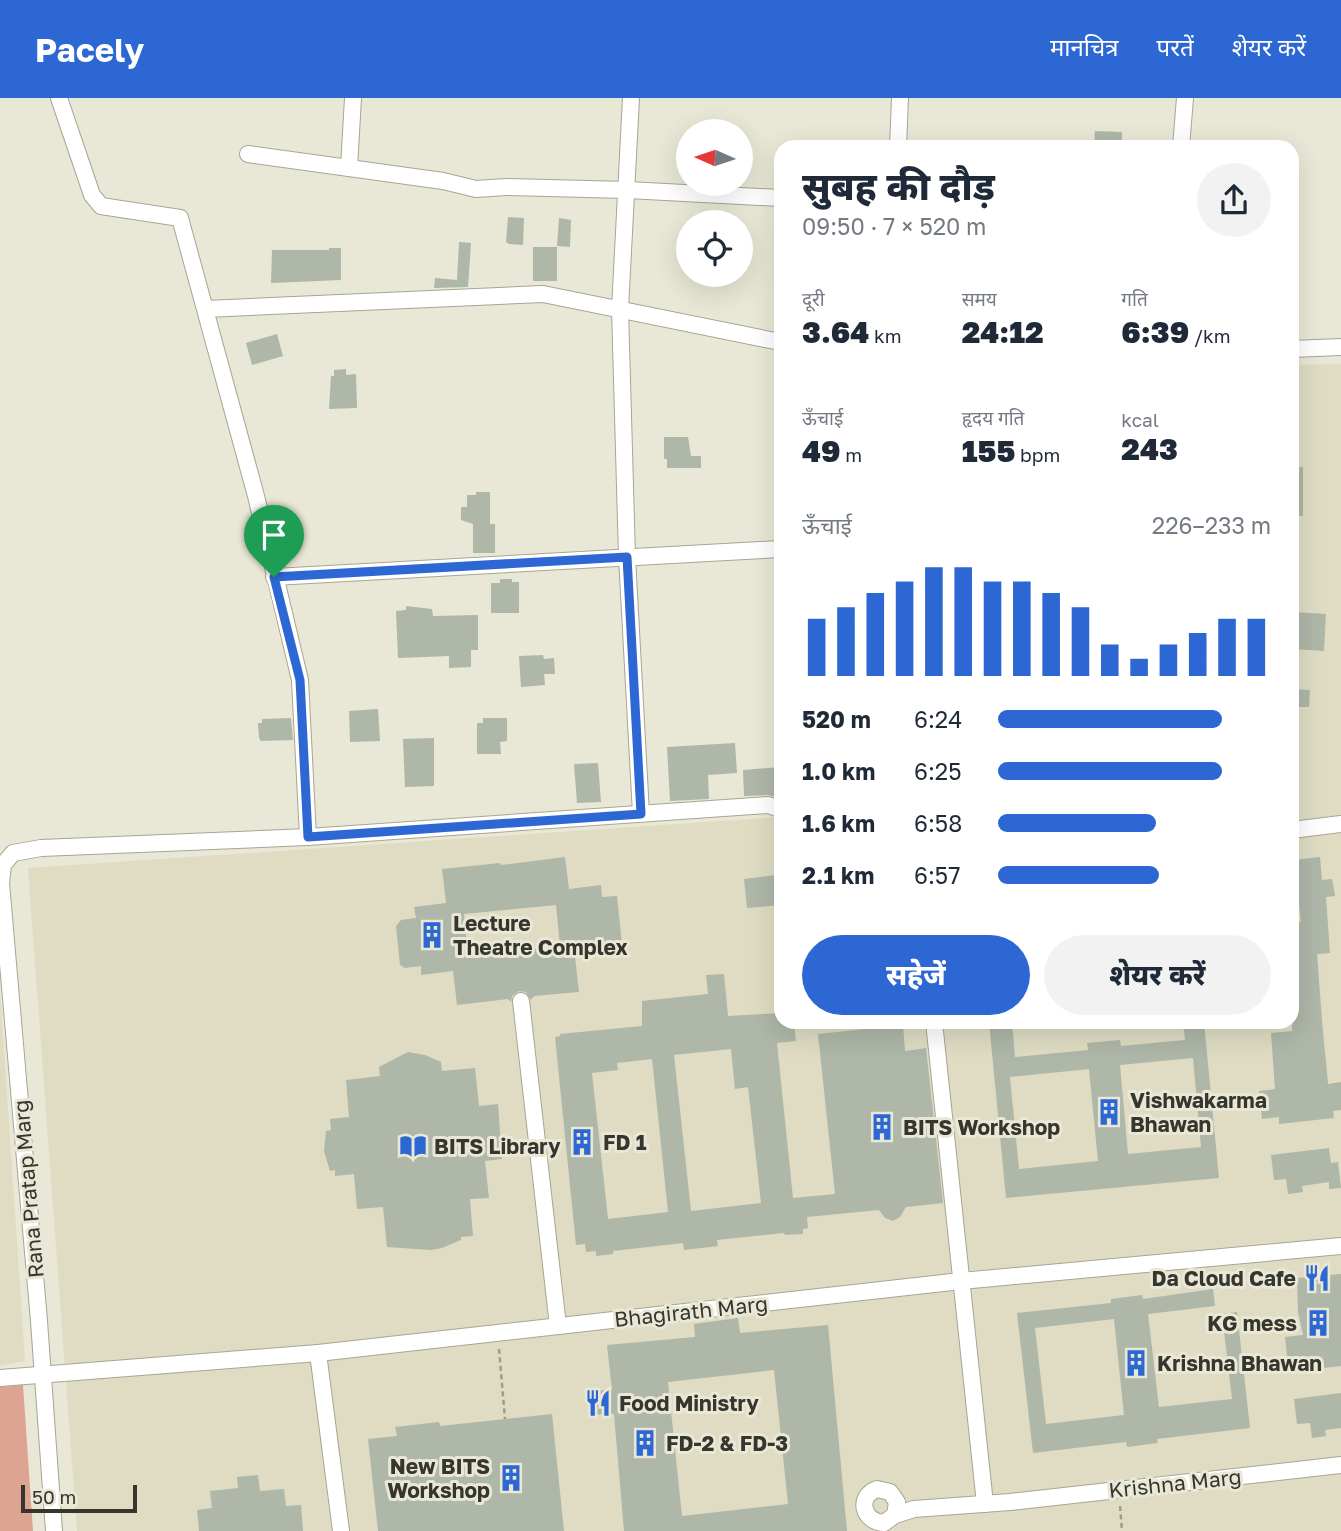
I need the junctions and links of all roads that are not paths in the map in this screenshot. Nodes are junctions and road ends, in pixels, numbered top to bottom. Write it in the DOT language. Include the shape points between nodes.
graph roads {
  1 [pos="59,98"];
  2 [pos="353,98"];
  3 [pos="631,98"];
  4 [pos="900,98"];
  5 [pos="1185,98"];
  6 [pos="898,140"];
  7 [pos="1182,140"];
  8 [pos="248,154"];
  9 [pos="349,168"];
  10 [pos="628,190"];
  11 [pos="774,198"];
  12 [pos="206,309"];
  13 [pos="620,309"];
  14 [pos="774,341"];
  15 [pos="1341,348"];
  16 [pos="1299,349"];
  17 [pos="774,548"];
  18 [pos="627,557"];
  19 [pos="274,577"];
  20 [pos="774,807"];
  21 [pos="641,814"];
  22 [pos="1341,824"];
  23 [pos="1299,829"];
  24 [pos="308,837"];
  25 [pos="0,883"];
  26 [pos="521,1001"];
  27 [pos="935,1029"];
  28 [pos="1341,1246"];
  29 [pos="961,1282"];
  30 [pos="558,1326"];
  31 [pos="318,1353"];
  32 [pos="41,1373"];
  33 [pos="0,1378"];
  34 [pos="1341,1465"];
  35 [pos="985,1504"];
  36 [pos="890,1522"];
  37 [pos="54,1531"];
  38 [pos="341,1531"];
  1 -- 12 [label="street" via="92,195 101,206 180,218"];
  2 -- 9 [label="street"];
  3 -- 10 [label="street"];
  4 -- 6 [label="street"];
  5 -- 7 [label="street"];
  8 -- 9 [label="street"];
  9 -- 10 [label="street" via="476,189"];
  10 -- 11 [label="street"];
  10 -- 13 [label="street"];
  12 -- 13 [label="street" via="543,294"];
  12 -- 19 [label="street"];
  13 -- 14 [label="street"];
  13 -- 18 [label="street"];
  15 -- 16 [label="street"];
  17 -- 18 [label="street"];
  18 -- 19 [label="street"];
  18 -- 21 [label="street"];
  19 -- 24 [label="street" via="300,680"];
  20 -- 21 [label="street"];
  21 -- 24 [label="street"];
  22 -- 23 [label="street"];
  24 -- 25 [label="street, Rana Pratap Marg" via="41,848 13,853 3,865"];
  25 -- 32 [label="street, Rana Pratap Marg"];
  26 -- 30 [label="street"];
  27 -- 29 [label="street"];
  28 -- 29 [label="street, Bhagirath Marg"];
  29 -- 30 [label="street, Bhagirath Marg"];
  29 -- 35 [label="street"];
  30 -- 31 [label="street, Bhagirath Marg"];
  31 -- 32 [label="street, Bhagirath Marg"];
  31 -- 38 [label="street"];
  32 -- 33 [label="street, Bhagirath Marg"];
  32 -- 37 [label="street, Rana Pratap Marg"];
  34 -- 35 [label="street, Krishna Marg"];
  35 -- 36 [label="street, Krishna Marg" via="914,1510"];
}
